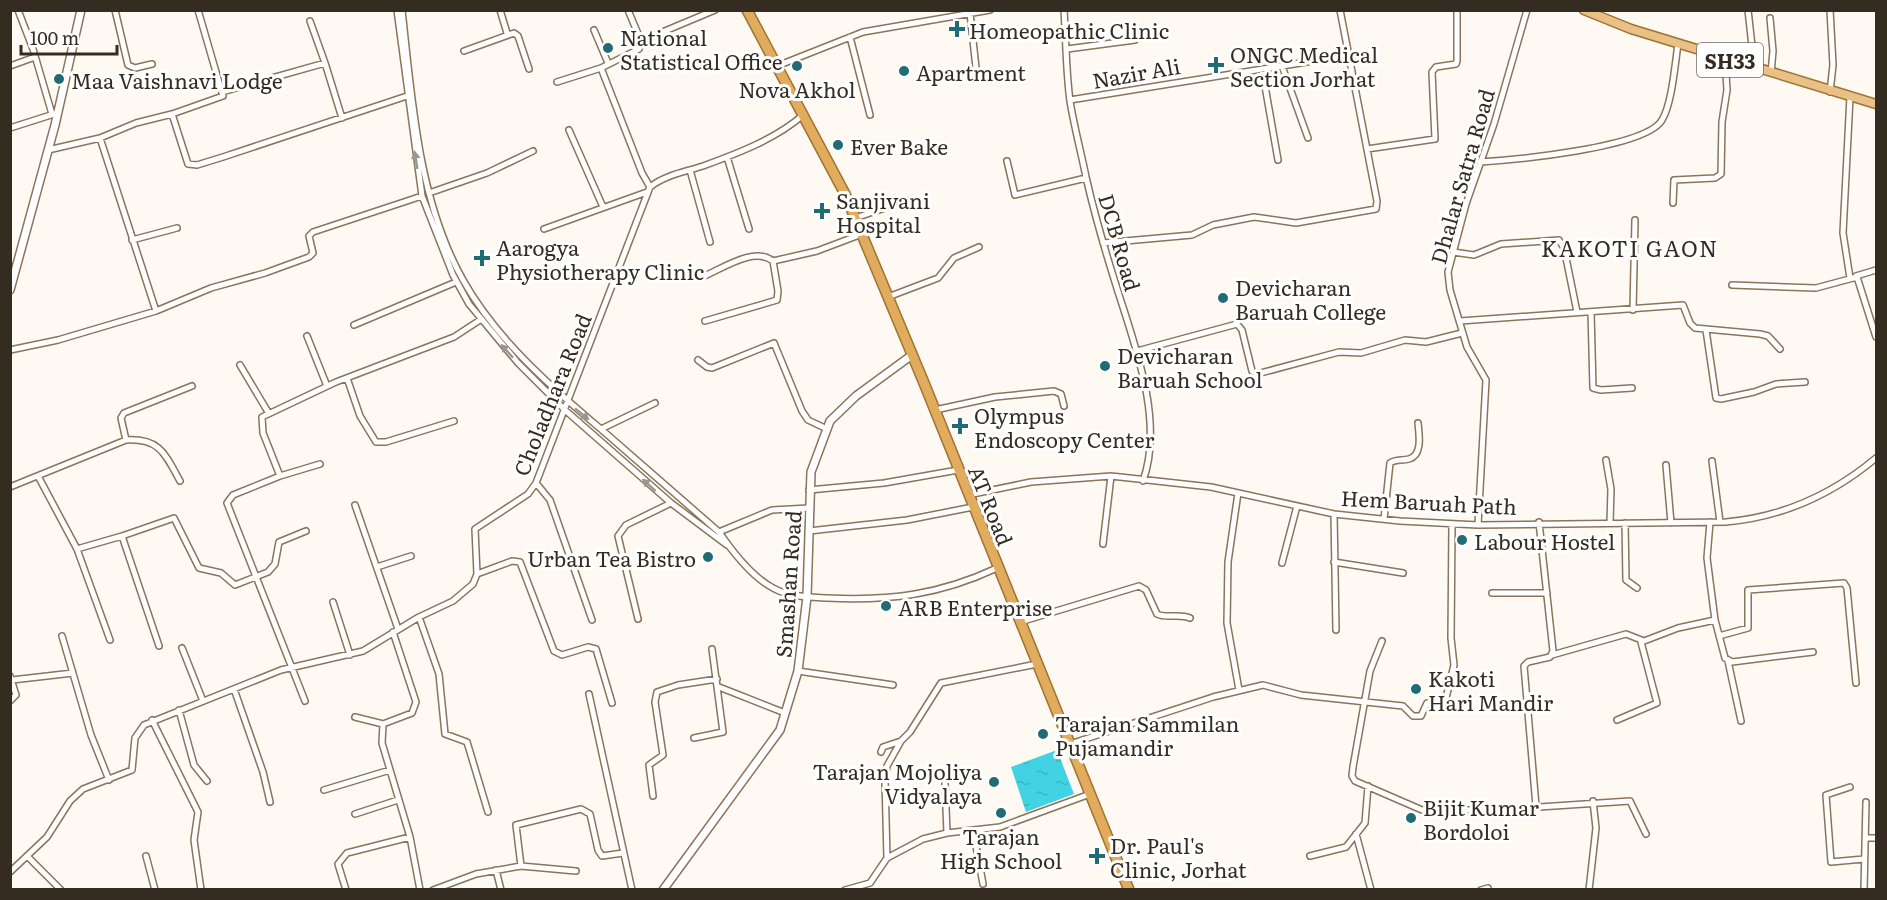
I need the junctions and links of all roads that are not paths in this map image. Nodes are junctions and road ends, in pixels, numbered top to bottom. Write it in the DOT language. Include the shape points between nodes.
graph roads {
  1 [pos="18,10"];
  2 [pos="81,10"];
  3 [pos="115,10"];
  4 [pos="198,10"];
  5 [pos="397,10"];
  6 [pos="402,10"];
  7 [pos="500,10"];
  8 [pos="628,10"];
  9 [pos="715,10"];
  10 [pos="747,10"];
  11 [pos="990,10"];
  12 [pos="1064,10"];
  13 [pos="1340,10"];
  14 [pos="1457,10"];
  15 [pos="1527,10"];
  16 [pos="1584,10"];
  17 [pos="1748,10"];
  18 [pos="1830,10"];
  19 [pos="970,13"];
  20 [pos="1770,18"];
  21 [pos="310,21"];
  22 [pos="594,30"];
  23 [pos="507,33"];
  24 [pos="850,37"];
  25 [pos="1135,40"];
  26 [pos="641,41"];
  27 [pos="1678,44"];
  28 [pos="1067,49"];
  29 [pos="464,51"];
  30 [pos="1350,55"];
  31 [pos="35,57"];
  32 [pos="1725,58"];
  33 [pos="325,63"];
  34 [pos="608,63"];
  35 [pos="152,64"];
  36 [pos="10,66"];
  37 [pos="777,66"];
  38 [pos="1282,66"];
  39 [pos="1749,66"];
  40 [pos="601,68"];
  41 [pos="529,69"];
  42 [pos="1262,69"];
  43 [pos="1771,73"];
  44 [pos="977,77"];
  45 [pos="557,82"];
  46 [pos="222,92"];
  47 [pos="1830,92"];
  48 [pos="407,96"];
  49 [pos="1851,97"];
  50 [pos="1070,100"];
  51 [pos="1876,105"];
  52 [pos="55,113"];
  53 [pos="172,114"];
  54 [pos="803,115"];
  55 [pos="870,115"];
  56 [pos="342,118"];
  57 [pos="10,128"];
  58 [pos="569,130"];
  59 [pos="100,138"];
  60 [pos="1308,138"];
  61 [pos="1367,149"];
  62 [pos="48,150"];
  63 [pos="533,151"];
  64 [pos="727,157"];
  65 [pos="1278,160"];
  66 [pos="1006,161"];
  67 [pos="1480,162"];
  68 [pos="690,170"];
  69 [pos="1086,178"];
  70 [pos="649,189"];
  71 [pos="429,193"];
  72 [pos="422,196"];
  73 [pos="909,201"];
  74 [pos="1673,203"];
  75 [pos="603,207"];
  76 [pos="855,218"];
  77 [pos="1635,220"];
  78 [pos="177,228"];
  79 [pos="544,229"];
  80 [pos="749,229"];
  81 [pos="862,234"];
  82 [pos="132,240"];
  83 [pos="710,242"];
  84 [pos="1102,243"];
  85 [pos="979,247"];
  86 [pos="1452,252"];
  87 [pos="773,261"];
  88 [pos="1876,270"];
  89 [pos="12,276"];
  90 [pos="702,277"];
  91 [pos="1852,277"];
  92 [pos="456,282"];
  93 [pos="1732,285"];
  94 [pos="10,290"];
  95 [pos="888,297"];
  96 [pos="1633,310"];
  97 [pos="156,312"];
  98 [pos="1577,312"];
  99 [pos="1591,312"];
  100 [pos="480,320"];
  101 [pos="705,321"];
  102 [pos="1460,321"];
  103 [pos="354,326"];
  104 [pos="1706,330"];
  105 [pos="1462,333"];
  106 [pos="307,336"];
  107 [pos="1876,337"];
  108 [pos="1780,349"];
  109 [pos="10,350"];
  110 [pos="1137,351"];
  111 [pos="912,355"];
  112 [pos="698,360"];
  113 [pos="240,365"];
  114 [pos="347,378"];
  115 [pos="1805,382"];
  116 [pos="192,386"];
  117 [pos="327,386"];
  118 [pos="1632,388"];
  119 [pos="567,402"];
  120 [pos="655,404"];
  121 [pos="1064,406"];
  122 [pos="565,410"];
  123 [pos="935,410"];
  124 [pos="268,412"];
  125 [pos="454,421"];
  126 [pos="1418,423"];
  127 [pos="601,429"];
  128 [pos="827,429"];
  129 [pos="126,440"];
  130 [pos="1876,458"];
  131 [pos="1606,460"];
  132 [pos="1712,461"];
  133 [pos="320,464"];
  134 [pos="1666,465"];
  135 [pos="958,470"];
  136 [pos="38,476"];
  137 [pos="280,476"];
  138 [pos="1112,476"];
  139 [pos="180,481"];
  140 [pos="1143,481"];
  141 [pos="536,483"];
  142 [pos="10,487"];
  143 [pos="809,490"];
  144 [pos="1238,493"];
  145 [pos="968,495"];
  146 [pos="671,503"];
  147 [pos="354,505"];
  148 [pos="1297,506"];
  149 [pos="973,507"];
  150 [pos="809,508"];
  151 [pos="1334,514"];
  152 [pos="1384,519"];
  153 [pos="1539,522"];
  154 [pos="1710,522"];
  155 [pos="1720,522"];
  156 [pos="1610,523"];
  157 [pos="1625,523"];
  158 [pos="1671,523"];
  159 [pos="1452,524"];
  160 [pos="1478,525"];
  161 [pos="306,531"];
  162 [pos="809,531"];
  163 [pos="719,532"];
  164 [pos="122,536"];
  165 [pos="1103,544"];
  166 [pos="729,546"];
  167 [pos="77,549"];
  168 [pos="411,556"];
  169 [pos="1334,562"];
  170 [pos="1282,563"];
  171 [pos="377,567"];
  172 [pos="997,568"];
  173 [pos="1403,573"];
  174 [pos="477,574"];
  175 [pos="257,579"];
  176 [pos="1637,588"];
  177 [pos="1492,593"];
  178 [pos="1547,593"];
  179 [pos="807,597"];
  180 [pos="333,602"];
  181 [pos="419,616"];
  182 [pos="1190,618"];
  183 [pos="638,619"];
  184 [pos="592,620"];
  185 [pos="1715,620"];
  186 [pos="1020,622"];
  187 [pos="396,630"];
  188 [pos="1336,630"];
  189 [pos="62,636"];
  190 [pos="1719,636"];
  191 [pos="110,640"];
  192 [pos="1382,641"];
  193 [pos="1641,642"];
  194 [pos="159,646"];
  195 [pos="182,648"];
  196 [pos="712,649"];
  197 [pos="1813,652"];
  198 [pos="350,655"];
  199 [pos="1552,655"];
  200 [pos="1728,661"];
  201 [pos="1037,664"];
  202 [pos="293,666"];
  203 [pos="798,671"];
  204 [pos="73,673"];
  205 [pos="11,678"];
  206 [pos="717,679"];
  207 [pos="1856,683"];
  208 [pos="893,685"];
  209 [pos="719,687"];
  210 [pos="234,689"];
  211 [pos="1239,690"];
  212 [pos="589,694"];
  213 [pos="10,701"];
  214 [pos="203,701"];
  215 [pos="305,701"];
  216 [pos="1364,702"];
  217 [pos="612,703"];
  218 [pos="179,710"];
  219 [pos="785,713"];
  220 [pos="355,717"];
  221 [pos="152,720"];
  222 [pos="1617,720"];
  223 [pos="1741,720"];
  224 [pos="383,724"];
  225 [pos="694,738"];
  226 [pos="901,741"];
  227 [pos="1070,744"];
  228 [pos="881,752"];
  229 [pos="390,770"];
  230 [pos="109,780"];
  231 [pos="207,782"];
  232 [pos="945,783"];
  233 [pos="1368,786"];
  234 [pos="1850,787"];
  235 [pos="324,790"];
  236 [pos="1090,794"];
  237 [pos="653,796"];
  238 [pos="398,800"];
  239 [pos="270,801"];
  240 [pos="1593,801"];
  241 [pos="1866,802"];
  242 [pos="1536,806"];
  243 [pos="488,812"];
  244 [pos="356,814"];
  245 [pos="973,830"];
  246 [pos="947,833"];
  247 [pos="1356,834"];
  248 [pos="1646,834"];
  249 [pos="410,837"];
  250 [pos="1866,838"];
  251 [pos="1876,838"];
  252 [pos="623,853"];
  253 [pos="146,856"];
  254 [pos="1310,856"];
  255 [pos="28,857"];
  256 [pos="887,858"];
  257 [pos="1864,859"];
  258 [pos="522,866"];
  259 [pos="496,870"];
  260 [pos="576,871"];
  261 [pos="10,872"];
  262 [pos="983,884"];
  263 [pos="61,890"];
  264 [pos="155,890"];
  265 [pos="201,890"];
  266 [pos="346,890"];
  267 [pos="420,890"];
  268 [pos="433,890"];
  269 [pos="501,890"];
  270 [pos="632,890"];
  271 [pos="663,890"];
  272 [pos="845,890"];
  273 [pos="1129,890"];
  274 [pos="1371,890"];
  275 [pos="1589,890"];
  276 [pos="1864,890"];
  1 -- 31 [label="street"];
  2 -- 52 [label="street"];
  3 -- 35 [label="street" via="128,65 135,68"];
  4 -- 46 [label="street"];
  5 -- 48 [label="street"];
  6 -- 71 [label="street"];
  7 -- 23 [label="street"];
  8 -- 26 [label="street"];
  9 -- 26 [label="street"];
  10 -- 37 [label="highway, AT Road"];
  11 -- 19 [label="street"];
  12 -- 28 [label="street, DCB Road"];
  13 -- 30 [label="street"];
  14 -- 61 [label="street" via="1458,61 1436,67 1432,72 1434,139"];
  15 -- 67 [label="street, Dhalar Satra Road"];
  16 -- 27 [label="main road, SH33"];
  17 -- 39 [label="street" via="1752,46"];
  18 -- 47 [label="street"];
  19 -- 24 [label="street"];
  19 -- 44 [label="street"];
  20 -- 43 [label="street"];
  21 -- 33 [label="street"];
  22 -- 34 [label="street"];
  23 -- 29 [label="street"];
  23 -- 41 [label="street" via="516,33"];
  24 -- 37 [label="street"];
  24 -- 55 [label="street"];
  25 -- 28 [label="street"];
  26 -- 34 [label="street" via="639,49 630,55"];
  27 -- 32 [label="main road, SH33"];
  27 -- 67 [label="street" via="1665,114 1654,128 1560,155"];
  28 -- 50 [label="street, DCB Road"];
  30 -- 38 [label="street, Nazir Ali"];
  30 -- 61 [label="street"];
  31 -- 36 [label="street"];
  31 -- 52 [label="street"];
  32 -- 39 [label="main road, SH33"];
  32 -- 74 [label="street" via="1727,90 1721,174 1715,178 1674,180"];
  33 -- 46 [label="street"];
  33 -- 56 [label="street"];
  34 -- 40 [label="street"];
  37 -- 54 [label="highway, AT Road"];
  38 -- 42 [label="street, Nazir Ali"];
  38 -- 60 [label="street"];
  39 -- 43 [label="main road, SH33"];
  40 -- 45 [label="street"];
  40 -- 70 [label="street"];
  42 -- 50 [label="street, Nazir Ali"];
  42 -- 65 [label="street"];
  43 -- 47 [label="main road, SH33"];
  46 -- 53 [label="street" via="221,99"];
  47 -- 49 [label="main road, SH33"];
  48 -- 56 [label="street"];
  72 -- 48 [label="street, one-way"];
  49 -- 51 [label="main road, SH33"];
  49 -- 91 [label="street" via="1843,233"];
  50 -- 69 [label="street, DCB Road"];
  52 -- 57 [label="street"];
  52 -- 62 [label="street"];
  53 -- 56 [label="street" via="186,161 194,165"];
  53 -- 59 [label="street"];
  54 -- 64 [label="street"];
  54 -- 76 [label="highway, AT Road"];
  58 -- 75 [label="street"];
  59 -- 62 [label="street"];
  59 -- 82 [label="street"];
  61 -- 84 [label="street" via="1378,206 1373,211 1296,223 1254,217 1213,225 1192,235"];
  62 -- 89 [label="street"];
  63 -- 71 [label="street" via="487,173"];
  64 -- 68 [label="street"];
  64 -- 80 [label="street"];
  66 -- 69 [label="street" via="1015,195"];
  67 -- 86 [label="street, Dhalar Satra Road"];
  68 -- 70 [label="street" via="668,176"];
  68 -- 83 [label="street"];
  69 -- 84 [label="street, DCB Road"];
  70 -- 75 [label="street"];
  70 -- 119 [label="street, Choladhara Road"];
  71 -- 119 [label="street" via="464,282 503,334"];
  72 -- 92 [label="street"];
  72 -- 97 [label="street" via="313,232 309,236 313,253 309,257 211,288"];
  73 -- 76 [label="street"];
  75 -- 79 [label="street"];
  76 -- 81 [label="highway, AT Road"];
  77 -- 96 [label="street"];
  78 -- 82 [label="street"];
  81 -- 87 [label="street" via="817,251"];
  81 -- 95 [label="highway, AT Road"];
  82 -- 97 [label="street"];
  84 -- 110 [label="street, DCB Road"];
  85 -- 95 [label="street" via="954,258 938,278"];
  86 -- 98 [label="street" via="1474,255 1501,244 1560,240"];
  86 -- 102 [label="street, Dhalar Satra Road" via="1448,280"];
  87 -- 90 [label="street" via="756,255"];
  87 -- 101 [label="street" via="777,300"];
  88 -- 91 [label="street"];
  89 -- 94 [label="street"];
  91 -- 93 [label="street" via="1816,288"];
  91 -- 107 [label="street" via="1860,279"];
  92 -- 100 [label="street"];
  92 -- 103 [label="street"];
  95 -- 111 [label="highway, AT Road"];
  96 -- 99 [label="street"];
  96 -- 104 [label="street" via="1683,305 1693,327"];
  97 -- 109 [label="street"];
  98 -- 99 [label="street"];
  98 -- 102 [label="street"];
  99 -- 118 [label="street" via="1593,388"];
  100 -- 114 [label="street" via="453,337"];
  122 -- 100 [label="street, one-way"];
  102 -- 105 [label="street, Dhalar Satra Road"];
  104 -- 108 [label="street" via="1760,333"];
  104 -- 115 [label="street" via="1716,398 1776,384"];
  105 -- 110 [label="street" via="1426,342 1405,340 1366,352 1340,352 1257,375 1252,371 1237,324"];
  105 -- 160 [label="street, Dhalar Satra Road" via="1486,380"];
  106 -- 117 [label="street"];
  110 -- 140 [label="street, DCB Road" via="1151,433"];
  111 -- 123 [label="highway, AT Road"];
  111 -- 128 [label="street, Smashan Road" via="835,414"];
  112 -- 128 [label="street" via="712,368 774,343 802,411 808,420"];
  113 -- 124 [label="street"];
  114 -- 117 [label="street"];
  114 -- 125 [label="street" via="360,416 376,442"];
  116 -- 129 [label="street" via="124,413 121,418"];
  117 -- 124 [label="street"];
  119 -- 122 [label="street, Choladhara Road"];
  119 -- 127 [label="street, one-way"];
  120 -- 127 [label="street"];
  121 -- 123 [label="street" via="1061,394 1054,391 995,397"];
  122 -- 141 [label="street, Choladhara Road"];
  146 -- 122 [label="street, one-way"];
  123 -- 135 [label="highway, AT Road"];
  124 -- 137 [label="street" via="261,423"];
  126 -- 152 [label="street" via="1416,454 1411,459 1389,463"];
  127 -- 163 [label="street"];
  128 -- 143 [label="street, Smashan Road" via="811,472"];
  129 -- 136 [label="street"];
  129 -- 139 [label="street" via="154,444 164,453"];
  130 -- 155 [label="street, Hem Baruah Path" via="1807,503 1754,518"];
  131 -- 156 [label="street" via="1611,489"];
  132 -- 155 [label="street"];
  133 -- 137 [label="street"];
  134 -- 158 [label="street"];
  135 -- 143 [label="street" via="884,483"];
  135 -- 145 [label="highway, AT Road"];
  136 -- 142 [label="street"];
  136 -- 167 [label="street"];
  137 -- 175 [label="street" via="233,495 227,503"];
  138 -- 140 [label="street, Hem Baruah Path"];
  138 -- 145 [label="street, Hem Baruah Path" via="1030,482"];
  138 -- 165 [label="street"];
  140 -- 144 [label="street, Hem Baruah Path"];
  141 -- 174 [label="street, Choladhara Road" via="528,494 475,529"];
  141 -- 184 [label="street" via="550,500"];
  143 -- 150 [label="street, Smashan Road"];
  144 -- 148 [label="street, Hem Baruah Path"];
  144 -- 211 [label="street" via="1228,562 1227,623"];
  145 -- 149 [label="highway, AT Road"];
  146 -- 166 [label="street"];
  146 -- 183 [label="street" via="626,525 618,536"];
  147 -- 171 [label="street"];
  148 -- 151 [label="street, Hem Baruah Path"];
  148 -- 170 [label="street"];
  149 -- 162 [label="street" via="907,520"];
  149 -- 172 [label="highway, AT Road"];
  150 -- 162 [label="street, Smashan Road"];
  150 -- 163 [label="street" via="772,510"];
  151 -- 152 [label="street, Hem Baruah Path"];
  151 -- 169 [label="street"];
  152 -- 159 [label="street, Hem Baruah Path"];
  153 -- 156 [label="street, Hem Baruah Path"];
  153 -- 160 [label="street, Hem Baruah Path"];
  153 -- 178 [label="street"];
  154 -- 155 [label="street, Hem Baruah Path"];
  154 -- 158 [label="street, Hem Baruah Path"];
  154 -- 185 [label="street" via="1707,554"];
  156 -- 157 [label="street, Hem Baruah Path"];
  157 -- 158 [label="street, Hem Baruah Path"];
  157 -- 176 [label="street" via="1626,577"];
  159 -- 160 [label="street, Hem Baruah Path"];
  159 -- 216 [label="street" via="1454,665 1444,702 1427,703 1418,717 1403,706"];
  161 -- 175 [label="street" via="279,542 275,564"];
  162 -- 179 [label="street, Smashan Road"];
  163 -- 166 [label="street"];
  164 -- 167 [label="street"];
  164 -- 175 [label="street" via="174,518 199,567 221,573 235,585"];
  164 -- 194 [label="street"];
  166 -- 179 [label="street" via="765,584"];
  167 -- 191 [label="street"];
  168 -- 171 [label="street"];
  169 -- 173 [label="street"];
  169 -- 188 [label="street"];
  171 -- 187 [label="street"];
  172 -- 179 [label="street" via="939,590 904,598"];
  172 -- 186 [label="highway, AT Road"];
  174 -- 181 [label="street" via="464,594"];
  174 -- 217 [label="street" via="512,561 520,562 554,651 562,655 588,647 596,649"];
  175 -- 202 [label="street"];
  177 -- 178 [label="street"];
  178 -- 199 [label="street"];
  179 -- 203 [label="street, Smashan Road"];
  180 -- 198 [label="street"];
  181 -- 187 [label="street"];
  181 -- 243 [label="street" via="439,674 445,734 467,742"];
  182 -- 186 [label="street" via="1157,614 1146,590 1139,586"];
  185 -- 190 [label="street"];
  185 -- 193 [label="street" via="1684,626"];
  186 -- 201 [label="highway, AT Road"];
  187 -- 198 [label="street"];
  187 -- 224 [label="street" via="416,702 412,713"];
  189 -- 204 [label="street"];
  190 -- 200 [label="street"];
  190 -- 207 [label="street" via="1748,628 1748,590 1844,583"];
  192 -- 216 [label="street" via="1370,671"];
  193 -- 199 [label="street" via="1626,634"];
  193 -- 222 [label="street" via="1657,703"];
  195 -- 214 [label="street"];
  196 -- 206 [label="street"];
  197 -- 200 [label="street"];
  198 -- 202 [label="street"];
  199 -- 242 [label="street" via="1524,666"];
  200 -- 223 [label="street"];
  201 -- 226 [label="street" via="941,683"];
  201 -- 227 [label="highway, AT Road"];
  202 -- 210 [label="street"];
  202 -- 215 [label="street"];
  203 -- 208 [label="street"];
  203 -- 219 [label="street, Smashan Road"];
  204 -- 205 [label="street"];
  204 -- 230 [label="street"];
  205 -- 213 [label="street" via="16,695"];
  206 -- 209 [label="street"];
  206 -- 237 [label="street" via="657,692 663,755 649,765"];
  209 -- 219 [label="street"];
  209 -- 225 [label="street" via="723,732"];
  210 -- 214 [label="street"];
  210 -- 239 [label="street"];
  211 -- 216 [label="street" via="1263,686"];
  211 -- 227 [label="street"];
  212 -- 252 [label="street"];
  214 -- 218 [label="street"];
  216 -- 233 [label="street" via="1352,776"];
  218 -- 221 [label="street"];
  218 -- 231 [label="street" via="194,765"];
  219 -- 271 [label="street, Smashan Road" via="780,730"];
  220 -- 224 [label="street"];
  221 -- 230 [label="street" via="136,735 132,770"];
  221 -- 265 [label="street" via="198,812 194,840"];
  224 -- 229 [label="street" via="382,743"];
  226 -- 228 [label="street" via="885,746"];
  226 -- 256 [label="street" via="885,773"];
  227 -- 236 [label="highway, AT Road"];
  229 -- 235 [label="street"];
  229 -- 238 [label="street"];
  230 -- 255 [label="street" via="83,789 70,801 47,837"];
  232 -- 246 [label="street"];
  233 -- 242 [label="street" via="1422,810"];
  233 -- 247 [label="street" via="1367,818"];
  234 -- 257 [label="street" via="1826,795 1831,862"];
  236 -- 245 [label="street" via="1000,827"];
  236 -- 273 [label="highway, AT Road"];
  238 -- 244 [label="street"];
  238 -- 249 [label="street"];
  240 -- 242 [label="street"];
  240 -- 248 [label="street" via="1630,801"];
  240 -- 275 [label="street" via="1596,828"];
  241 -- 250 [label="street"];
  245 -- 246 [label="street"];
  245 -- 262 [label="street"];
  246 -- 256 [label="street" via="918,840"];
  247 -- 254 [label="street" via="1343,849"];
  247 -- 274 [label="street"];
  249 -- 266 [label="street" via="341,857 338,864"];
  249 -- 267 [label="street"];
  250 -- 251 [label="street"];
  250 -- 257 [label="street"];
  252 -- 258 [label="street" via="602,856 590,814 581,809 516,825"];
  252 -- 270 [label="street"];
  253 -- 264 [label="street"];
  255 -- 261 [label="street"];
  255 -- 263 [label="street"];
  256 -- 272 [label="street" via="870,883"];
  257 -- 276 [label="street"];
  258 -- 259 [label="street"];
  258 -- 260 [label="street"];
  259 -- 268 [label="street"];
  259 -- 269 [label="street"];
}
